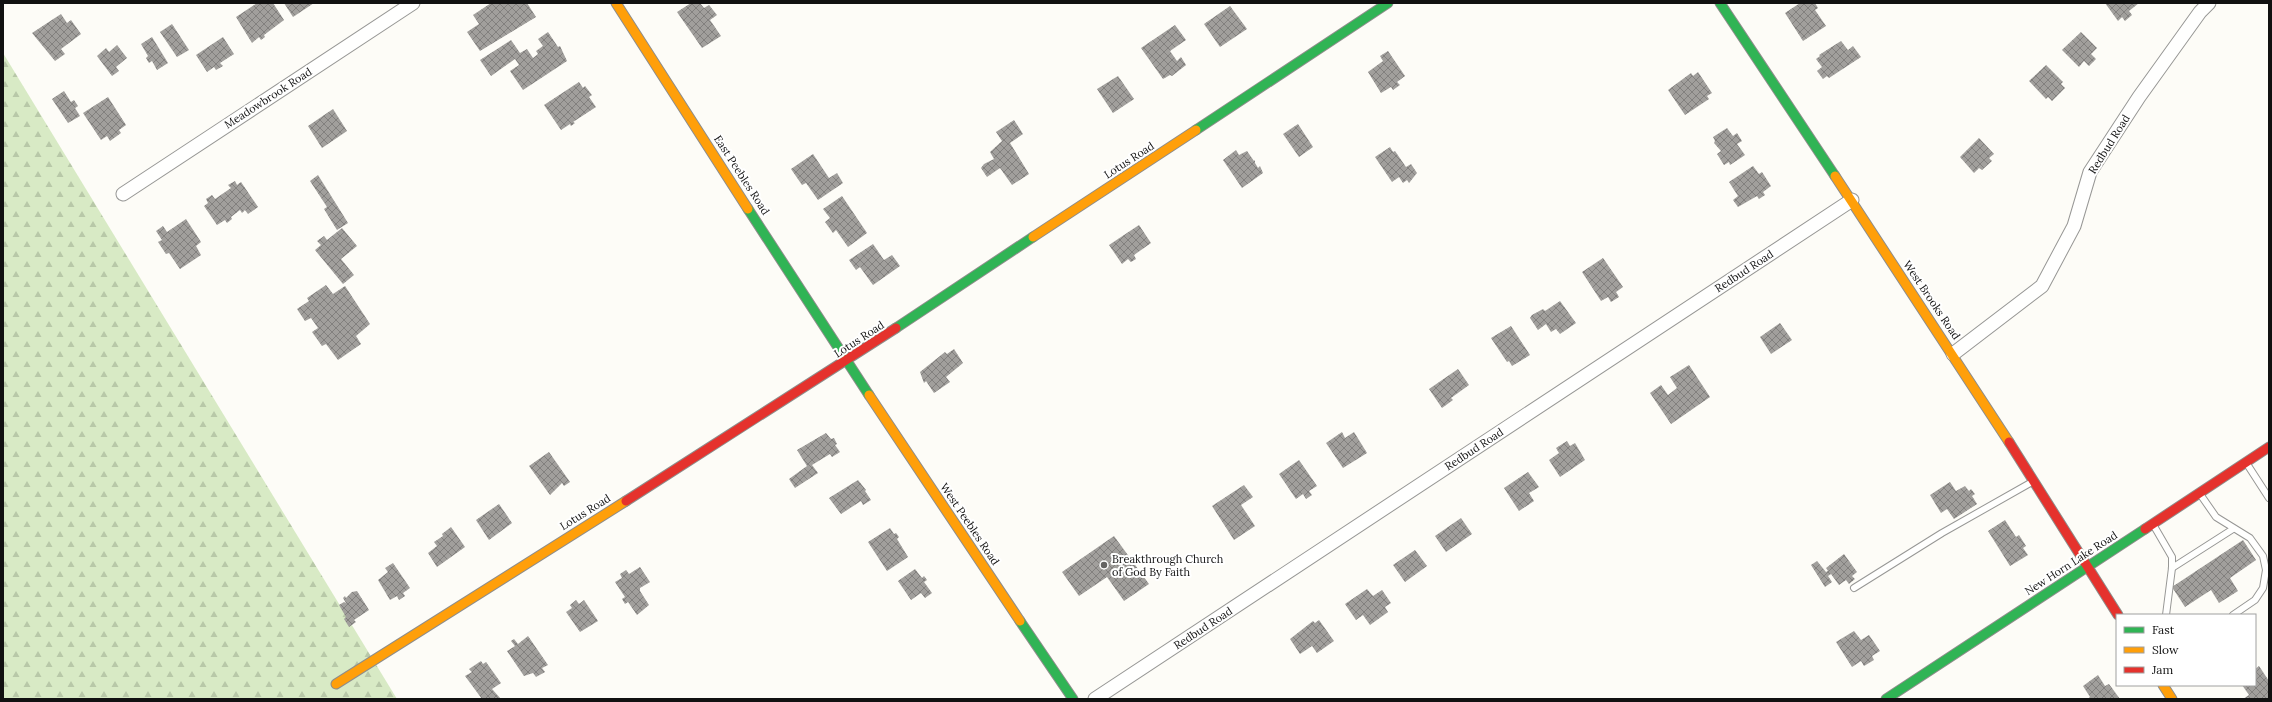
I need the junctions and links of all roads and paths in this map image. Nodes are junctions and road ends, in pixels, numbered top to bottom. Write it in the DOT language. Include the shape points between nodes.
graph roads {
  1 [pos="413,3"];
  2 [pos="616,3"];
  3 [pos="1388,3"];
  4 [pos="1720,3"];
  5 [pos="2201,6"];
  6 [pos="123,194"];
  7 [pos="1852,200"];
  8 [pos="1953,354"];
  9 [pos="846,361"];
  10 [pos="2269,447"];
  11 [pos="2246,463"];
  12 [pos="2033,481"];
  13 [pos="2200,493"];
  14 [pos="2269,498"];
  15 [pos="2153,524"];
  16 [pos="2233,529"];
  17 [pos="2088,568"];
  18 [pos="2172,568"];
  19 [pos="1854,588"];
  20 [pos="2117,614"];
  21 [pos="2166,614"];
  22 [pos="2234,614"];
  23 [pos="336,684"];
  24 [pos="2164,686"];
  25 [pos="1073,699"];
  26 [pos="1095,699"];
  27 [pos="1886,699"];
  28 [pos="2172,699"];
  1 -- 6 [label="street, Meadowbrook Road"];
  2 -- 9 [label="street, East Peebles Road"];
  3 -- 9 [label="street, Lotus Road"];
  4 -- 7 [label="street, West Brooks Road"];
  5 -- 8 [label="street, Redbud Road" via="2090,172 2074,226 2042,286"];
  7 -- 8 [label="street, West Brooks Road"];
  7 -- 26 [label="street, Redbud Road"];
  8 -- 12 [label="street, West Brooks Road"];
  9 -- 23 [label="street, Lotus Road"];
  9 -- 25 [label="street, West Peebles Road"];
  10 -- 11 [label="street, New Horn Lake Road"];
  11 -- 13 [label="street, New Horn Lake Road"];
  11 -- 14 [label="lane"];
  12 -- 17 [label="street, West Brooks Road"];
  12 -- 19 [label="lane" via="1942,533"];
  13 -- 15 [label="street, New Horn Lake Road"];
  13 -- 16 [label="lane" via="2216,517"];
  15 -- 17 [label="street, New Horn Lake Road"];
  15 -- 18 [label="lane" via="2172,557"];
  16 -- 18 [label="lane"];
  16 -- 22 [label="lane" via="2250,538 2263,556 2266,570 2263,588 2255,600"];
  17 -- 20 [label="street, West Brooks Road"];
  17 -- 27 [label="street, New Horn Lake Road"];
  18 -- 21 [label="lane"];
  24 -- 28 [label="street"];
}
